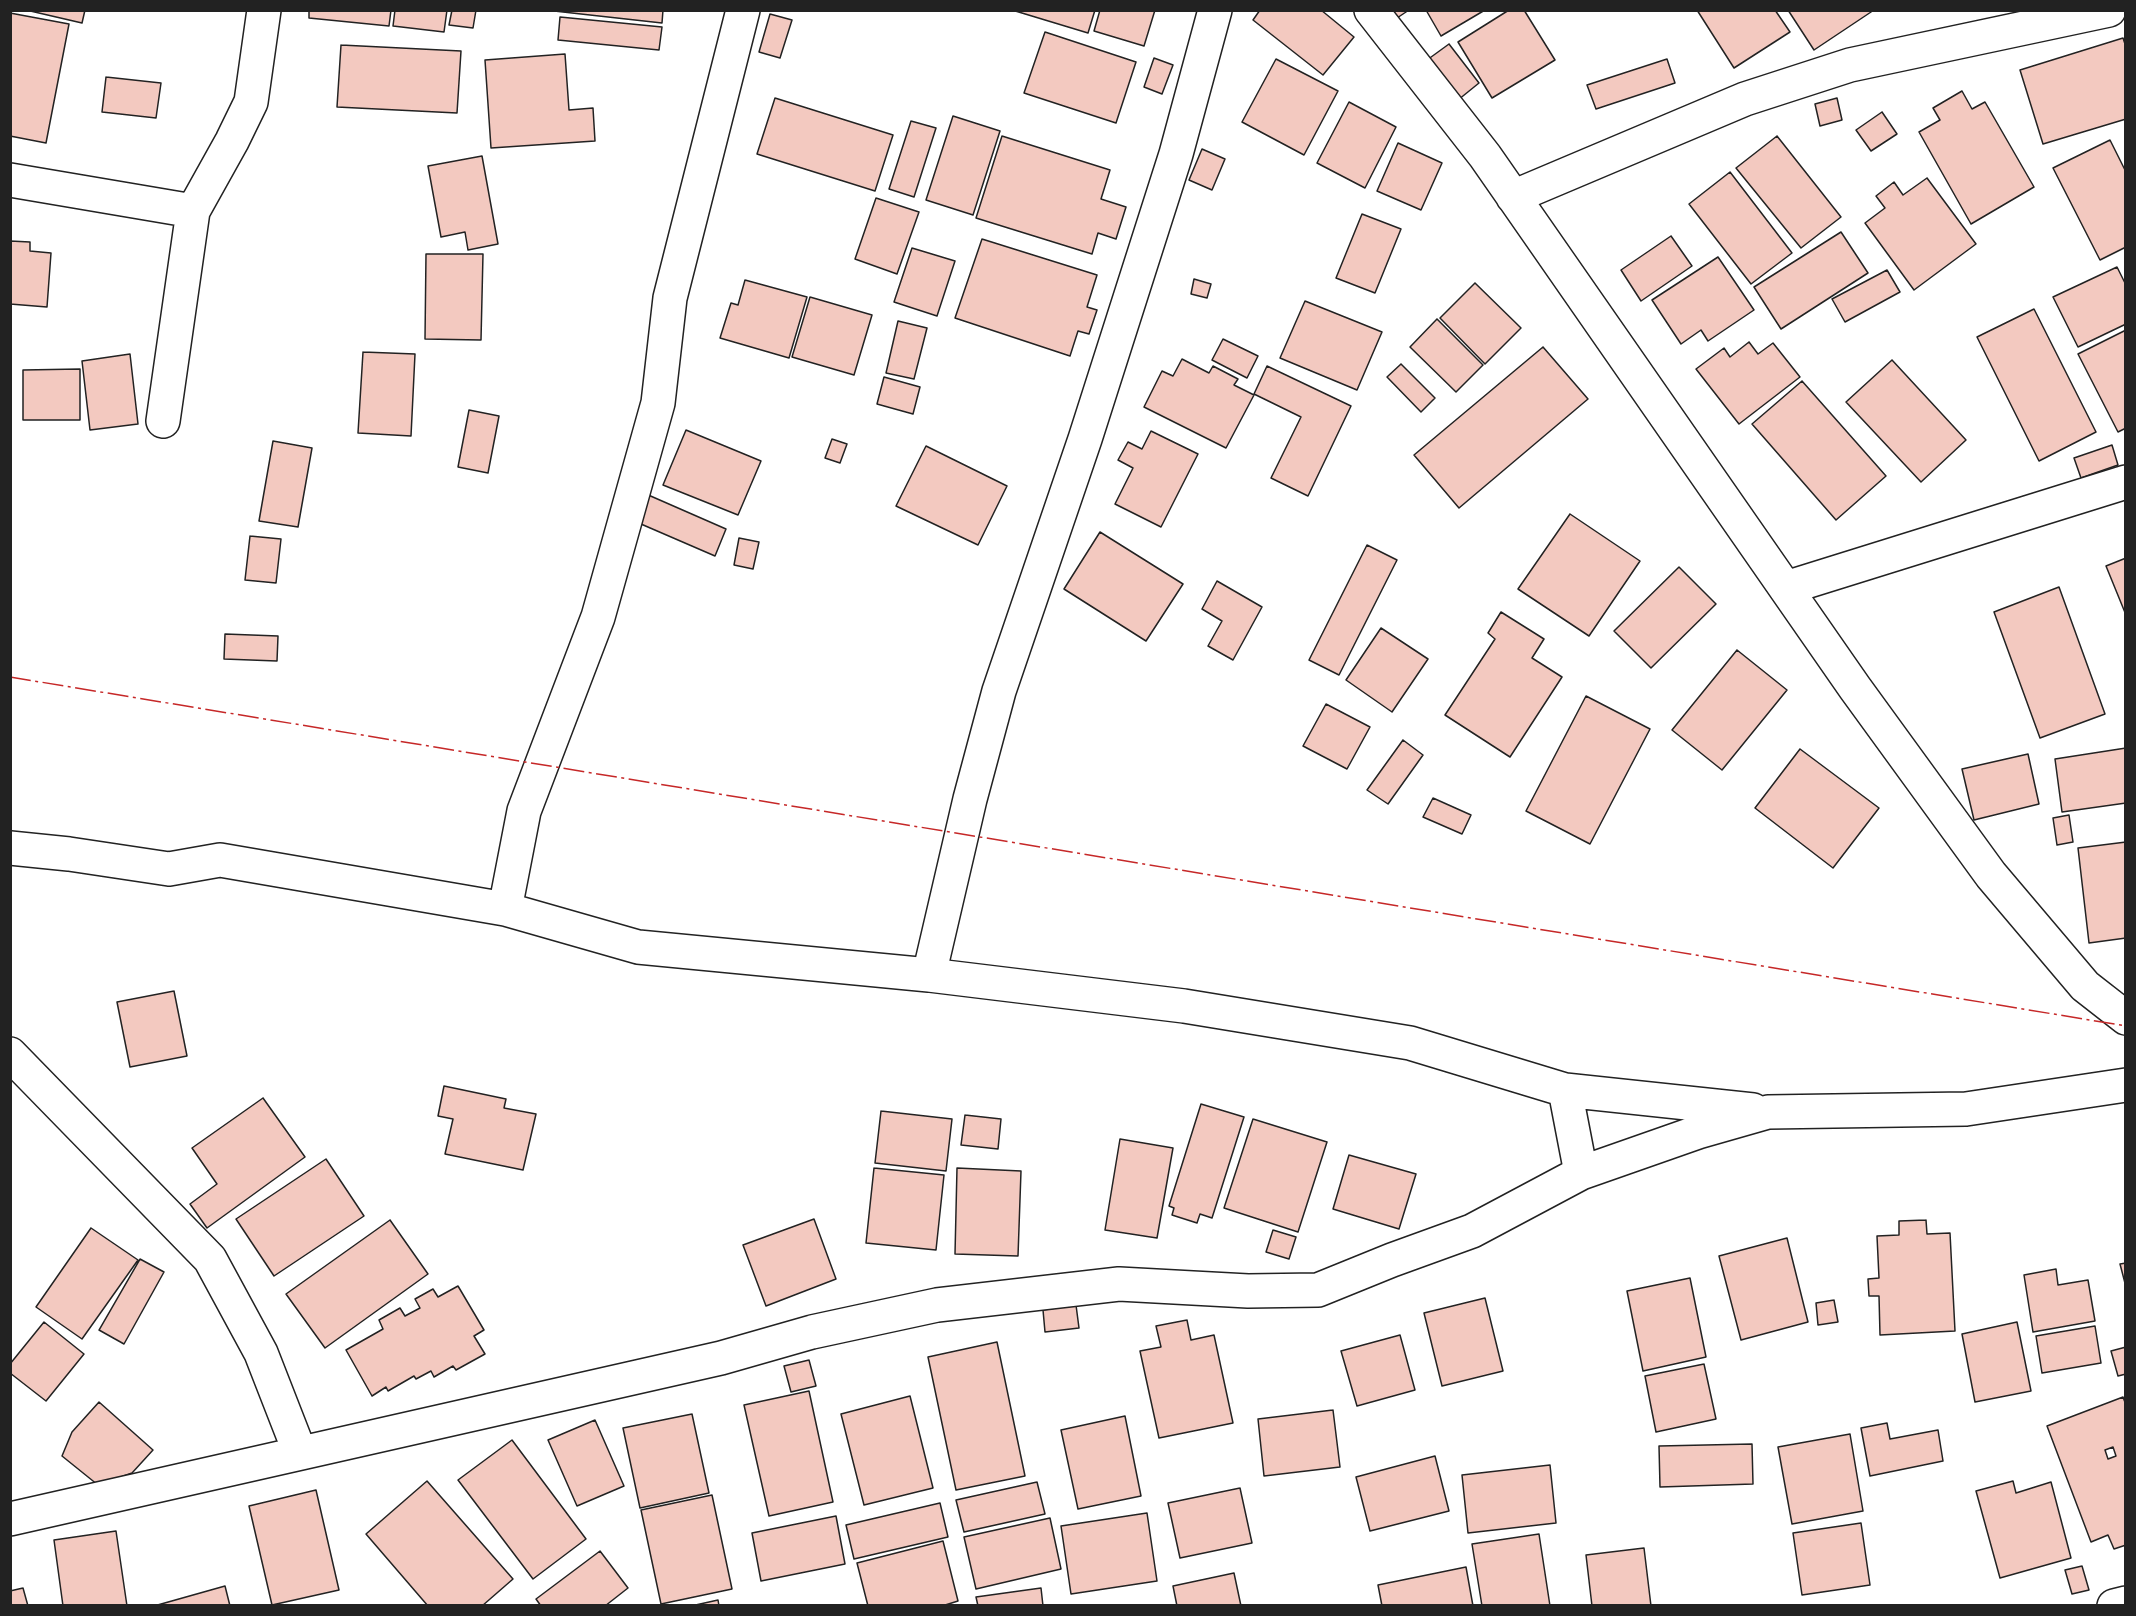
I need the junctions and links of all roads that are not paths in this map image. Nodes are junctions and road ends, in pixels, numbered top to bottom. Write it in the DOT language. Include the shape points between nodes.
graph roads {
  1 [pos="264,10"];
  2 [pos="744,10"];
  3 [pos="1215,10"];
  4 [pos="1371,10"];
  5 [pos="2109,10"];
  6 [pos="10,180"];
  7 [pos="1514,197"];
  8 [pos="193,211"];
  9 [pos="163,421"];
  10 [pos="2126,482"];
  11 [pos="1786,588"];
  12 [pos="10,848"];
  13 [pos="505,909"];
  14 [pos="929,975"];
  15 [pos="2126,1018"];
  16 [pos="10,1054"];
  17 [pos="2126,1085"];
  18 [pos="1565,1090"];
  19 [pos="1768,1112"];
  20 [pos="1581,1173"];
  21 [pos="300,1453"];
  22 [pos="10,1519"];
  23 [pos="2126,1603"];
  24 [pos="2114,1605"];
  1 -- 8 [label="street" via="251,102"];
  2 -- 13 [label="street" via="670,298 658,403 598,618 524,811"];
  3 -- 14 [label="street" via="1176,154 999,691"];
  4 -- 7 [label="street"];
  5 -- 7 [label="street" via="1850,65 1745,99"];
  6 -- 8 [label="street"];
  7 -- 11 [label="street"];
  8 -- 9 [label="street"];
  10 -- 11 [label="street"];
  11 -- 15 [label="street" via="1991,875 2085,986"];
  12 -- 13 [label="street" via="169,869 220,860"];
  13 -- 14 [label="street" via="638,947"];
  14 -- 18 [label="street" via="1184,1006 1410,1043"];
  16 -- 21 [label="street" via="210,1259 261,1353"];
  17 -- 19 [label="street" via="1966,1109"];
  18 -- 19 [label="street"];
  18 -- 20 [label="street"];
  19 -- 20 [label="street"];
  20 -- 21 [label="street" via="1472,1231 1318,1290 1248,1291 1119,1284 938,1305"];
  21 -- 22 [label="street"];
  23 -- 24 [label="street"];
}
